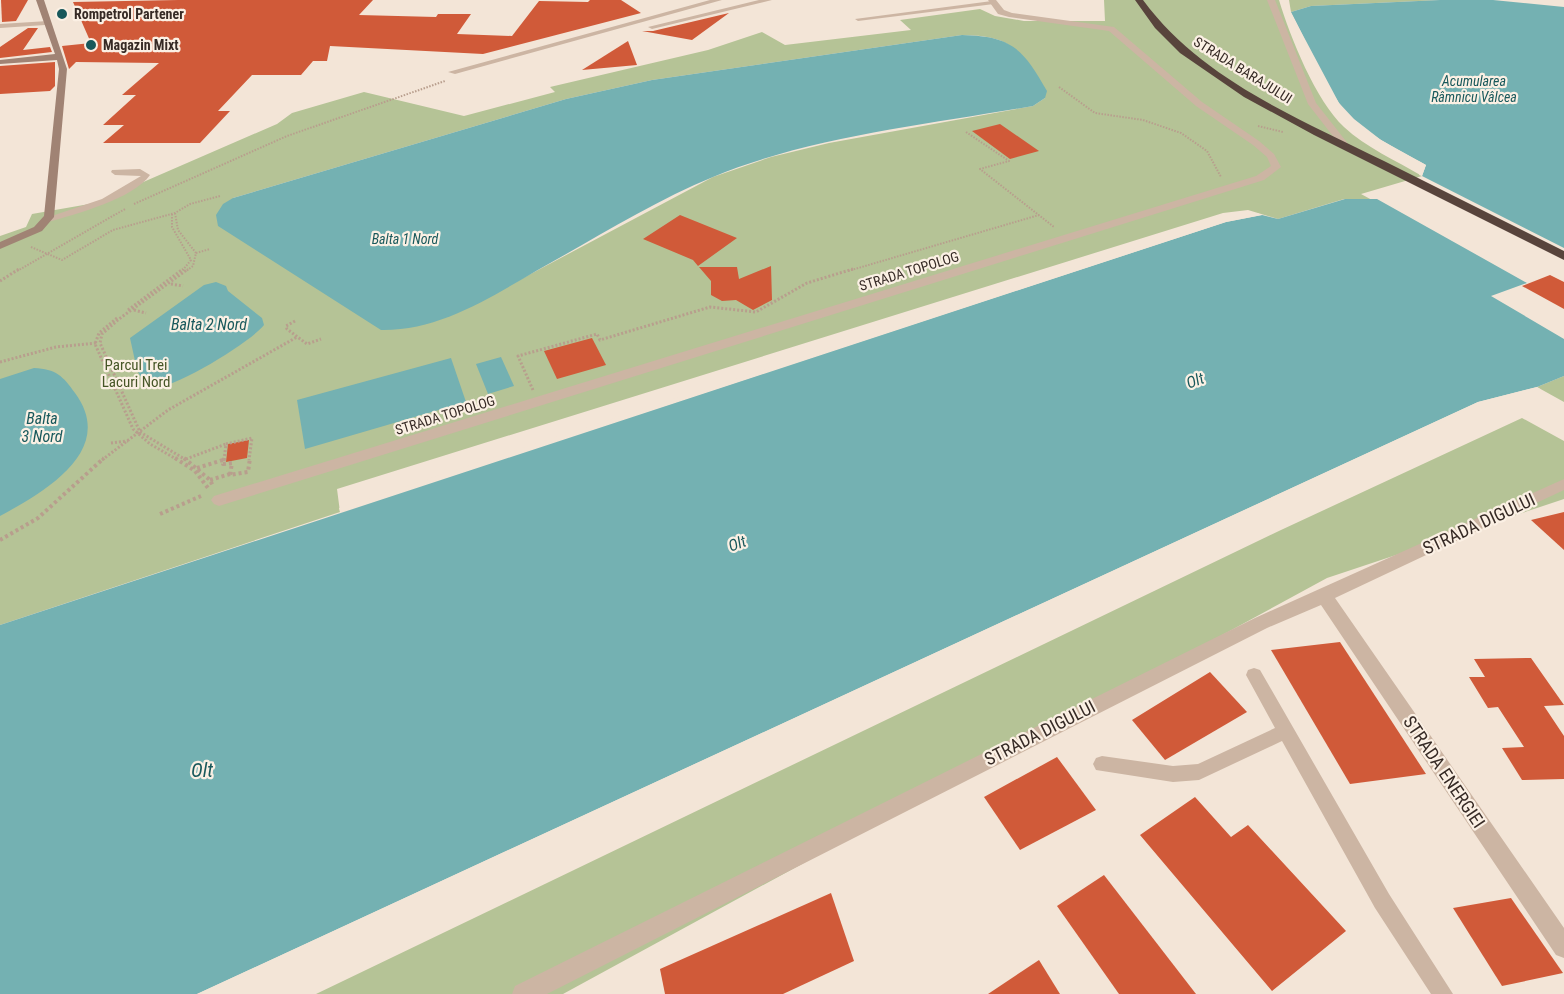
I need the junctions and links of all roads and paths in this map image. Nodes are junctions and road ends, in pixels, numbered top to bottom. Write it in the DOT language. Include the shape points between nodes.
graph roads {
  1 [pos="40,0"];
  2 [pos="718,0"];
  3 [pos="768,0"];
  4 [pos="1139,0"];
  5 [pos="1271,0"];
  6 [pos="992,2"];
  7 [pos="858,19"];
  8 [pos="45,23"];
  9 [pos="0,26"];
  10 [pos="652,27"];
  11 [pos="60,55"];
  12 [pos="0,62"];
  13 [pos="452,76"];
  14 [pos="1059,87"];
  15 [pos="1257,126"];
  16 [pos="966,132"];
  17 [pos="1285,132"];
  18 [pos="1346,147"];
  19 [pos="116,172"];
  20 [pos="1226,189"];
  21 [pos="220,196"];
  22 [pos="173,213"];
  23 [pos="1039,215"];
  24 [pos="48,218"];
  25 [pos="183,221"];
  26 [pos="175,223"];
  27 [pos="1068,238"];
  28 [pos="0,246"];
  29 [pos="210,249"];
  30 [pos="196,253"];
  31 [pos="42,254"];
  32 [pos="1564,256"];
  33 [pos="0,281"];
  34 [pos="170,284"];
  35 [pos="183,286"];
  36 [pos="133,310"];
  37 [pos="146,313"];
  38 [pos="294,321"];
  39 [pos="297,337"];
  40 [pos="321,339"];
  41 [pos="98,343"];
  42 [pos="0,362"];
  43 [pos="538,402"];
  44 [pos="138,433"];
  45 [pos="128,441"];
  46 [pos="111,443"];
  47 [pos="226,443"];
  48 [pos="186,459"];
  49 [pos="223,460"];
  50 [pos="196,468"];
  51 [pos="230,474"];
  52 [pos="210,480"];
  53 [pos="1564,484"];
  54 [pos="213,485"];
  55 [pos="204,494"];
  56 [pos="219,500"];
  57 [pos="160,514"];
  58 [pos="0,540"];
  59 [pos="1324,596"];
  60 [pos="1254,675"];
  61 [pos="1286,731"];
  62 [pos="1102,764"];
  63 [pos="1564,947"];
  64 [pos="523,994"];
  65 [pos="1443,994"];
  1 -- 8 [label="main road"];
  2 -- 13 [label="street"];
  3 -- 10 [label="street"];
  4 -- 18 [label="highway, STRADA BARAJULUI" via="1158,27 1196,59 1257,99"];
  5 -- 18 [label="street, STRADA BARAJULUI" via="1312,104"];
  6 -- 7 [label="lane"];
  6 -- 20 [label="street, STRADA TOPOLOG" via="1000,12 1012,15 1111,29 1199,104 1271,156 1276,167 1269,173"];
  8 -- 9 [label="street"];
  8 -- 11 [label="main road"];
  11 -- 12 [label="main road"];
  11 -- 24 [label="main road" via="63,78"];
  13 -- 31 [label="path" via="254,147 170,186"];
  14 -- 20 [label="path" via="1095,112 1143,120 1197,143 1207,151"];
  15 -- 17 [label="path"];
  16 -- 23 [label="path" via="1009,161 980,169"];
  18 -- 32 [label="highway, STRADA BARAJULUI"];
  19 -- 24 [label="lane" via="146,175 105,201"];
  20 -- 27 [label="street, STRADA TOPOLOG"];
  21 -- 22 [label="path"];
  22 -- 26 [label="path"];
  22 -- 31 [label="path" via="113,230 62,260"];
  22 -- 41 [label="path" via="171,227 191,260 180,273 108,324 99,333"];
  23 -- 27 [label="path"];
  23 -- 43 [label="path" via="807,283 756,312 710,308 600,340 597,334 518,356"];
  24 -- 28 [label="main road" via="38,229"];
  25 -- 26 [label="path"];
  26 -- 30 [label="path"];
  27 -- 43 [label="street, STRADA TOPOLOG"];
  29 -- 30 [label="path"];
  30 -- 34 [label="path" via="193,266"];
  31 -- 33 [label="path"];
  34 -- 35 [label="path"];
  34 -- 36 [label="path"];
  36 -- 37 [label="path"];
  36 -- 41 [label="path" via="102,334"];
  38 -- 39 [label="path" via="286,326"];
  39 -- 40 [label="path" via="307,344"];
  39 -- 44 [label="path" via="168,410"];
  41 -- 42 [label="path" via="56,347"];
  41 -- 44 [label="path"];
  43 -- 56 [label="street, STRADA TOPOLOG"];
  44 -- 45 [label="path"];
  44 -- 48 [label="path"];
  44 -- 55 [label="path" via="198,476 208,487"];
  45 -- 46 [label="path"];
  45 -- 58 [label="path" via="87,471 38,519"];
  47 -- 48 [label="path"];
  47 -- 49 [label="path"];
  47 -- 51 [label="path" via="252,438 248,472"];
  48 -- 50 [label="path"];
  49 -- 50 [label="path"];
  49 -- 51 [label="path" via="223,465 232,462"];
  50 -- 52 [label="path"];
  51 -- 52 [label="path"];
  52 -- 54 [label="path"];
  53 -- 59 [label="street, STRADA DIGULUI"];
  54 -- 55 [label="path"];
  54 -- 56 [label="path"];
  55 -- 57 [label="path"];
  59 -- 63 [label="street, STRADA ENERGIEI"];
  59 -- 64 [label="street, STRADA DIGULUI" via="1261,623"];
  60 -- 61 [label="lane"];
  61 -- 62 [label="lane" via="1199,772 1173,774"];
  61 -- 65 [label="lane" via="1382,901"];
}
